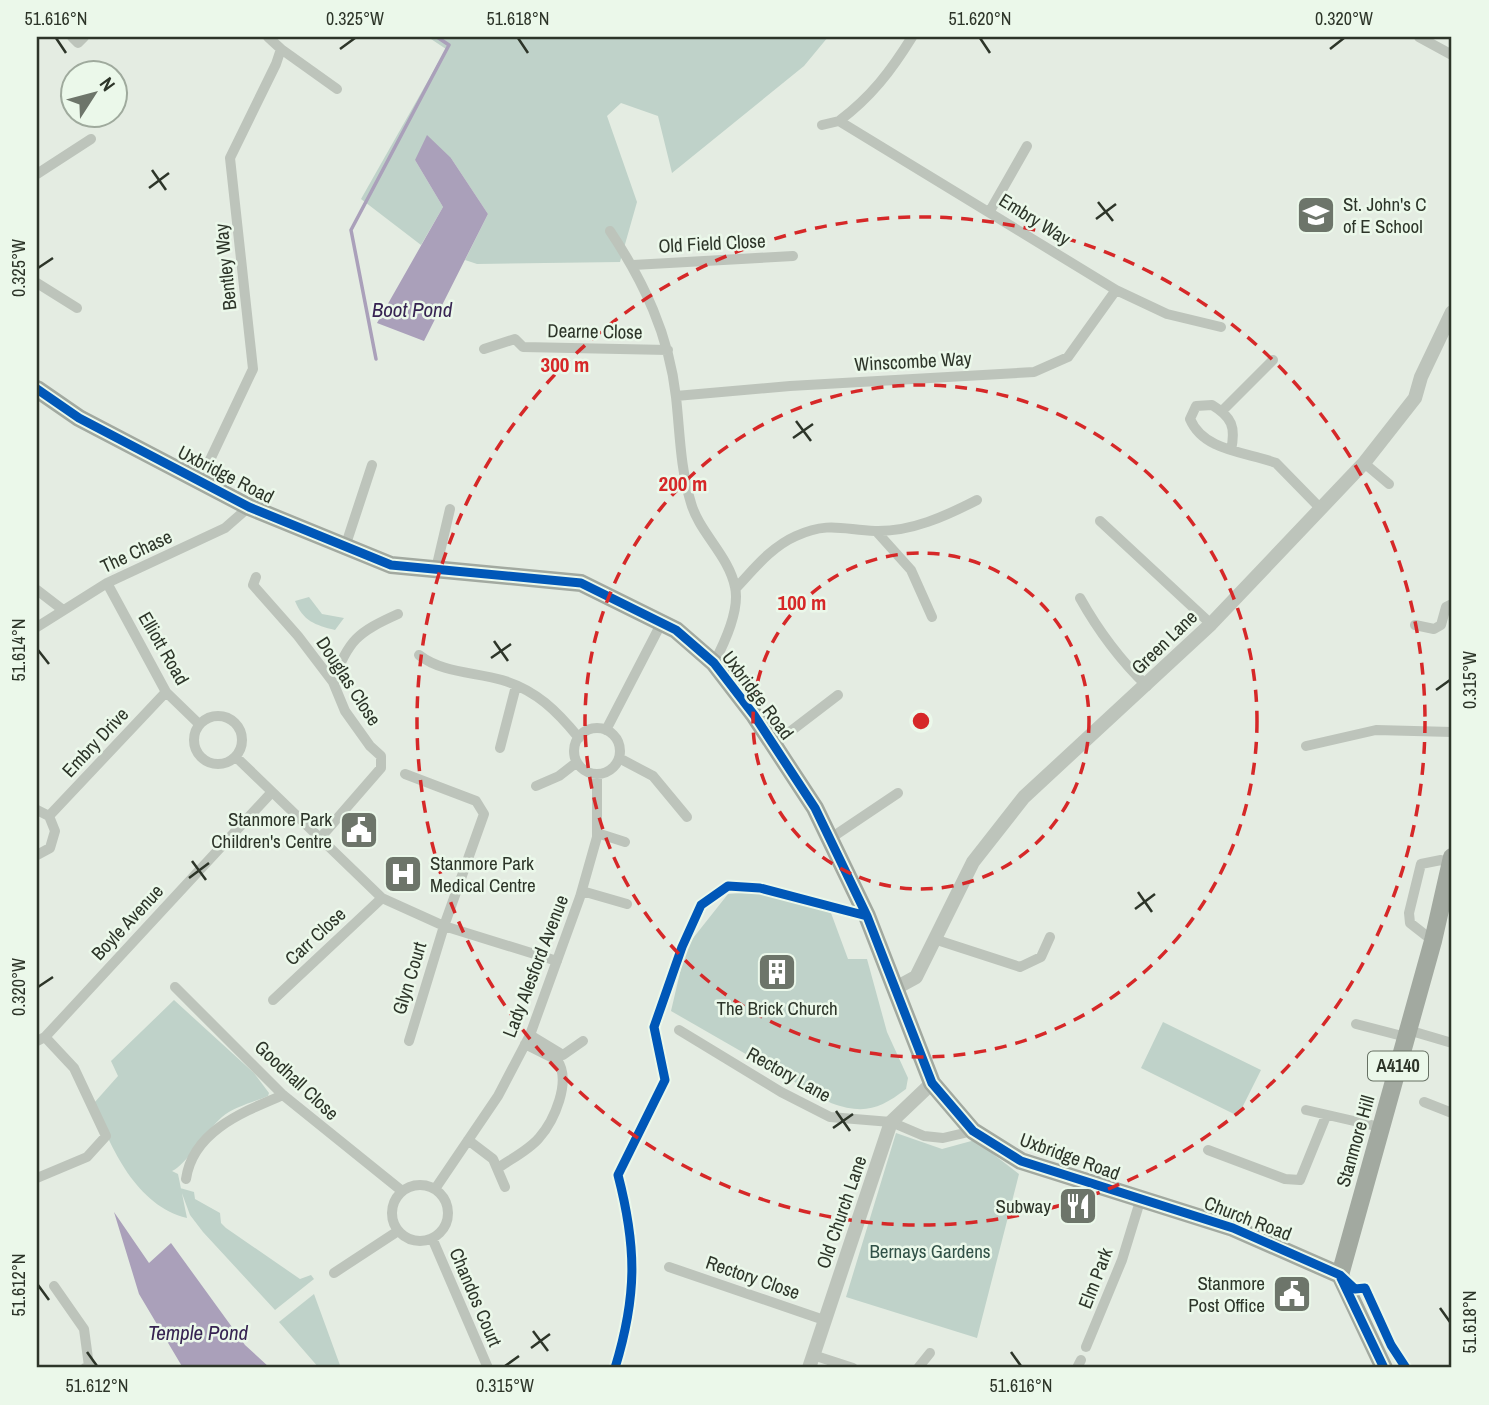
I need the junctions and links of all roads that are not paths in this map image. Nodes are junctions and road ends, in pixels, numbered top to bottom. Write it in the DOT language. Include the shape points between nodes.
graph roads {
  1 [pos="72,37"];
  2 [pos="84,37"];
  3 [pos="268,37"];
  4 [pos="912,37"];
  5 [pos="1419,37"];
  6 [pos="281,49"];
  7 [pos="1452,55"];
  8 [pos="337,89"];
  9 [pos="839,121"];
  10 [pos="822,125"];
  11 [pos="91,139"];
  12 [pos="1027,146"];
  13 [pos="37,174"];
  14 [pos="990,211"];
  15 [pos="610,230"];
  16 [pos="793,256"];
  17 [pos="633,265"];
  18 [pos="37,284"];
  19 [pos="1116,290"];
  20 [pos="77,308"];
  21 [pos="1452,312"];
  22 [pos="1221,327"];
  23 [pos="484,349"];
  24 [pos="668,350"];
  25 [pos="1273,360"];
  26 [pos="37,389"];
  27 [pos="676,396"];
  28 [pos="1222,411"];
  29 [pos="1231,450"];
  30 [pos="1364,463"];
  31 [pos="372,465"];
  32 [pos="200,481"];
  33 [pos="1390,484"];
  34 [pos="977,500"];
  35 [pos="249,507"];
  36 [pos="450,509"];
  37 [pos="1321,509"];
  38 [pos="1100,521"];
  39 [pos="876,531"];
  40 [pos="345,547"];
  41 [pos="436,569"];
  42 [pos="256,576"];
  43 [pos="107,583"];
  44 [pos="736,588"];
  45 [pos="37,590"];
  46 [pos="1080,598"];
  47 [pos="1452,604"];
  48 [pos="63,610"];
  49 [pos="398,614"];
  50 [pos="932,617"];
  51 [pos="662,622"];
  52 [pos="1211,624"];
  53 [pos="1415,625"];
  54 [pos="37,627"];
  55 [pos="419,655"];
  56 [pos="714,663"];
  57 [pos="333,682"];
  58 [pos="516,686"];
  59 [pos="1147,686"];
  60 [pos="166,692"];
  61 [pos="838,695"];
  62 [pos="199,724"];
  63 [pos="606,730"];
  64 [pos="1452,732"];
  65 [pos="579,738"];
  66 [pos="774,744"];
  67 [pos="1306,746"];
  68 [pos="500,748"];
  69 [pos="236,757"];
  70 [pos="619,758"];
  71 [pos="577,762"];
  72 [pos="405,774"];
  73 [pos="597,775"];
  74 [pos="536,786"];
  75 [pos="271,793"];
  76 [pos="898,793"];
  77 [pos="37,810"];
  78 [pos="49,816"];
  79 [pos="687,817"];
  80 [pos="597,833"];
  81 [pos="321,837"];
  82 [pos="831,838"];
  83 [pos="625,842"];
  84 [pos="37,855"];
  85 [pos="1452,861"];
  86 [pos="582,891"];
  87 [pos="382,898"];
  88 [pos="627,904"];
  89 [pos="444,926"];
  90 [pos="1050,937"];
  91 [pos="934,939"];
  92 [pos="1433,941"];
  93 [pos="557,961"];
  94 [pos="175,987"];
  95 [pos="894,989"];
  96 [pos="273,1000"];
  97 [pos="1356,1024"];
  98 [pos="679,1030"];
  99 [pos="1407,1033"];
  100 [pos="41,1039"];
  101 [pos="528,1040"];
  102 [pos="409,1041"];
  103 [pos="583,1041"];
  104 [pos="1452,1044"];
  105 [pos="932,1083"];
  106 [pos="283,1095"];
  107 [pos="1424,1102"];
  108 [pos="1306,1111"];
  109 [pos="1452,1113"];
  110 [pos="1326,1116"];
  111 [pos="891,1122"];
  112 [pos="1380,1127"];
  113 [pos="973,1130"];
  114 [pos="468,1140"];
  115 [pos="1208,1150"];
  116 [pos="498,1168"];
  117 [pos="37,1178"];
  118 [pos="186,1179"];
  119 [pos="505,1187"];
  120 [pos="435,1189"];
  121 [pos="402,1191"];
  122 [pos="1141,1199"];
  123 [pos="398,1231"];
  124 [pos="432,1238"];
  125 [pos="669,1266"];
  126 [pos="334,1273"];
  127 [pos="1340,1275"];
  128 [pos="54,1286"];
  129 [pos="824,1321"];
  130 [pos="1086,1348"];
  131 [pos="930,1353"];
  132 [pos="811,1362"];
  133 [pos="85,1368"];
  134 [pos="488,1368"];
  135 [pos="853,1368"];
  136 [pos="918,1368"];
  137 [pos="1384,1368"];
  1 -- 2 [label="street" via="78,43"];
  3 -- 6 [label="street"];
  4 -- 9 [label="street" via="868,99"];
  5 -- 7 [label="street"];
  6 -- 8 [label="street"];
  6 -- 32 [label="street, Bentley Way" via="230,158 253,369"];
  9 -- 10 [label="street"];
  9 -- 14 [label="street, Embry Way"];
  11 -- 13 [label="street"];
  12 -- 14 [label="street"];
  14 -- 19 [label="street, Embry Way"];
  15 -- 17 [label="street"];
  16 -- 17 [label="street, Old Field Close"];
  17 -- 24 [label="street"];
  18 -- 20 [label="street"];
  19 -- 22 [label="street, Embry Way" via="1167,314"];
  19 -- 27 [label="street, Winscombe Way" via="1068,357 1034,372"];
  21 -- 30 [label="street, Green Lane" via="1415,398"];
  23 -- 24 [label="street, Dearne Close" via="515,339 523,347"];
  24 -- 27 [label="street"];
  25 -- 28 [label="street"];
  26 -- 32 [label="main road, Uxbridge Road" via="79,418"];
  27 -- 44 [label="street" via="680,462 692,506"];
  28 -- 29 [label="street" via="1234,429"];
  28 -- 29 [label="street" via="1200,404 1192,410 1191,419 1204,437"];
  29 -- 37 [label="street" via="1276,463"];
  30 -- 33 [label="street"];
  30 -- 37 [label="street, Green Lane"];
  31 -- 40 [label="street"];
  32 -- 35 [label="main road, Uxbridge Road"];
  34 -- 39 [label="street" via="944,517"];
  35 -- 40 [label="main road, Uxbridge Road"];
  35 -- 43 [label="street, The Chase" via="225,528"];
  36 -- 41 [label="street"];
  37 -- 52 [label="street, Green Lane"];
  38 -- 52 [label="street"];
  39 -- 44 [label="street" via="837,525 797,536 767,555"];
  39 -- 50 [label="street" via="911,570"];
  40 -- 41 [label="main road, Uxbridge Road" via="391,565"];
  41 -- 51 [label="main road, Uxbridge Road" via="581,583"];
  42 -- 57 [label="street, Douglas Close" via="253,585"];
  43 -- 48 [label="street, The Chase"];
  43 -- 60 [label="street, Elliott Road"];
  44 -- 56 [label="street" via="729,635"];
  45 -- 48 [label="street"];
  46 -- 59 [label="street" via="1100,635"];
  47 -- 53 [label="street" via="1434,629"];
  48 -- 54 [label="street, The Chase"];
  49 -- 57 [label="street" via="359,636"];
  51 -- 56 [label="main road, Uxbridge Road"];
  51 -- 63 [label="street"];
  52 -- 59 [label="street, Green Lane"];
  55 -- 58 [label="street" via="430,664"];
  56 -- 66 [label="main road, Uxbridge Road"];
  57 -- 81 [label="street, Douglas Close" via="345,711 381,756 381,768"];
  58 -- 65 [label="street" via="555,708"];
  58 -- 68 [label="street"];
  59 -- 91 [label="street, Green Lane" via="1024,797 973,862"];
  60 -- 62 [label="street, Elliott Road"];
  60 -- 78 [label="street, Embry Drive"];
  61 -- 66 [label="street"];
  62 -- 69 [label="street" via="193,743 201,758 220,765"];
  62 -- 69 [label="street" via="214,716 233,721 242,735"];
  63 -- 65 [label="street" via="589,730"];
  63 -- 70 [label="street" via="618,741"];
  64 -- 67 [label="street" via="1376,730"];
  65 -- 71 [label="street" via="574,747"];
  66 -- 82 [label="main road, Uxbridge Road"];
  69 -- 75 [label="street"];
  70 -- 73 [label="street" via="612,769"];
  70 -- 79 [label="street" via="653,776"];
  71 -- 73 [label="street"];
  71 -- 74 [label="street"];
  72 -- 89 [label="street, Glyn Court" via="476,801 484,814"];
  73 -- 80 [label="street, Lady Alesford Avenue"];
  75 -- 81 [label="street"];
  75 -- 100 [label="street, Boyle Avenue"];
  76 -- 82 [label="street"];
  77 -- 78 [label="street"];
  78 -- 84 [label="street" via="55,839"];
  80 -- 83 [label="street"];
  80 -- 86 [label="street, Lady Alesford Avenue"];
  81 -- 87 [label="street"];
  82 -- 95 [label="main road, Uxbridge Road"];
  85 -- 92 [label="main road, Stanmore Hill / A4140"];
  85 -- 92 [label="street" via="1421,864 1409,913 1410,923"];
  86 -- 88 [label="street"];
  86 -- 93 [label="street, Lady Alesford Avenue"];
  87 -- 89 [label="street"];
  87 -- 96 [label="street, Carr Close"];
  89 -- 93 [label="street"];
  89 -- 102 [label="street, Glyn Court"];
  90 -- 91 [label="street" via="1041,957 1020,967"];
  91 -- 95 [label="street, Green Lane" via="916,977"];
  92 -- 99 [label="main road, Stanmore Hill / A4140"];
  93 -- 101 [label="street, Lady Alesford Avenue"];
  94 -- 106 [label="street, Goodhall Close"];
  95 -- 105 [label="main road, Uxbridge Road"];
  97 -- 99 [label="street"];
  98 -- 111 [label="street, Rectory Lane" via="830,1116"];
  99 -- 104 [label="street"];
  99 -- 112 [label="main road, Stanmore Hill / A4140"];
  100 -- 117 [label="street" via="74,1068 106,1136 87,1157"];
  101 -- 103 [label="street" via="564,1055"];
  101 -- 114 [label="street, Lady Alesford Avenue"];
  101 -- 116 [label="street" via="561,1065 561,1090 556,1111 539,1138"];
  105 -- 111 [label="street, Old Church Lane"];
  105 -- 113 [label="main road, Uxbridge Road"];
  106 -- 118 [label="street" via="237,1115 204,1140 188,1165"];
  106 -- 121 [label="street, Goodhall Close"];
  107 -- 109 [label="street"];
  108 -- 110 [label="street"];
  110 -- 112 [label="street"];
  110 -- 115 [label="street" via="1300,1180 1285,1179"];
  111 -- 113 [label="street, Rectory Lane" via="943,1138"];
  111 -- 129 [label="street, Old Church Lane"];
  112 -- 127 [label="main road, Stanmore Hill / A4140"];
  113 -- 122 [label="main road, Uxbridge Road" via="1021,1161"];
  114 -- 116 [label="street"];
  114 -- 120 [label="street, Lady Alesford Avenue"];
  116 -- 119 [label="street"];
  120 -- 121 [label="street" via="420,1184"];
  120 -- 124 [label="street" via="448,1214 444,1228"];
  121 -- 123 [label="street" via="392,1212"];
  122 -- 127 [label="main road, Church Road" via="1233,1228"];
  122 -- 130 [label="street, Elm Park"];
  123 -- 124 [label="street" via="413,1240"];
  123 -- 126 [label="street"];
  124 -- 134 [label="street, Chandos Court"];
  125 -- 129 [label="street, Rectory Close"];
  127 -- 137 [label="main road"];
  128 -- 133 [label="street" via="84,1329 89,1366"];
  129 -- 132 [label="street, Old Church Lane"];
  131 -- 136 [label="street"];
  132 -- 135 [label="street"];
}
